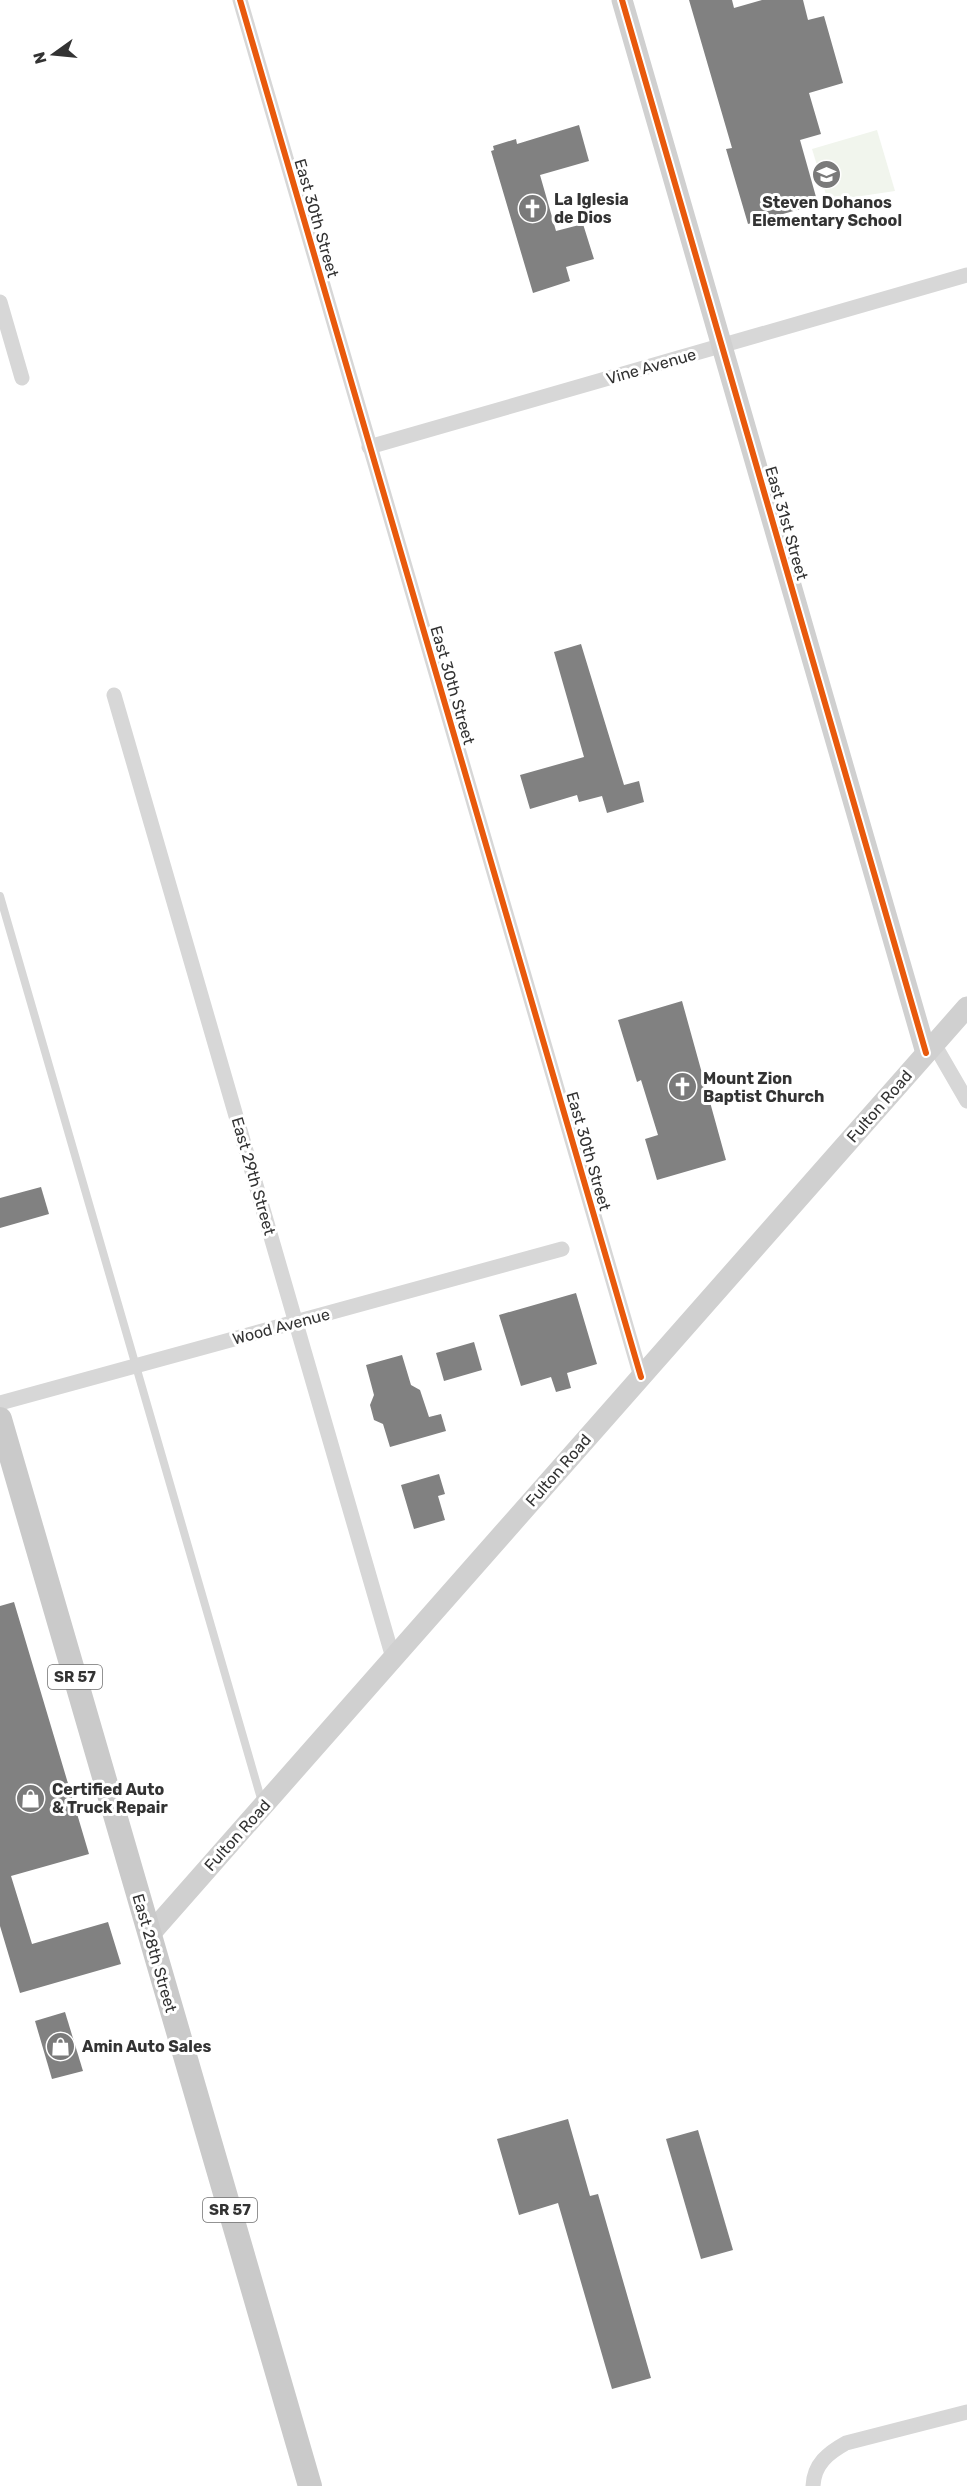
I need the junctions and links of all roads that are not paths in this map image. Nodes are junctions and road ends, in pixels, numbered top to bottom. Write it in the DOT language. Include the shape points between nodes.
graph roads {
  1 [pos="240,0"];
  2 [pos="622,0"];
  3 [pos="967,274"];
  4 [pos="0,302"];
  5 [pos="721,345"];
  6 [pos="22,378"];
  7 [pos="369,447"];
  8 [pos="114,695"];
  9 [pos="0,896"];
  10 [pos="967,1006"];
  11 [pos="930,1048"];
  12 [pos="967,1101"];
  13 [pos="562,1249"];
  14 [pos="296,1322"];
  15 [pos="137,1366"];
  16 [pos="640,1377"];
  17 [pos="0,1403"];
  18 [pos="0,1419"];
  19 [pos="393,1658"];
  20 [pos="263,1806"];
  21 [pos="150,1934"];
  22 [pos="967,2412"];
  23 [pos="310,2486"];
  24 [pos="813,2486"];
  1 -- 7 [label="street, East 30th Street"];
  2 -- 5 [label="street, East 31st Street"];
  3 -- 5 [label="street, Vine Avenue"];
  4 -- 6 [label="street"];
  5 -- 7 [label="street, Vine Avenue"];
  5 -- 11 [label="street, East 31st Street"];
  7 -- 16 [label="street, East 30th Street"];
  8 -- 14 [label="street, East 29th Street"];
  9 -- 15 [label="lane"];
  10 -- 11 [label="street, Fulton Road"];
  11 -- 12 [label="street"];
  11 -- 16 [label="street, Fulton Road"];
  13 -- 14 [label="street, Wood Avenue"];
  14 -- 15 [label="street, Wood Avenue"];
  14 -- 19 [label="street, East 29th Street"];
  15 -- 17 [label="street, Wood Avenue"];
  15 -- 20 [label="lane"];
  16 -- 19 [label="street, Fulton Road"];
  18 -- 21 [label="main road, East 28th Street / SR 57"];
  19 -- 20 [label="street, Fulton Road"];
  20 -- 21 [label="street, Fulton Road"];
  21 -- 23 [label="main road, East 28th Street / SR 57"];
  22 -- 24 [label="street" via="846,2443 820,2462"];
}
